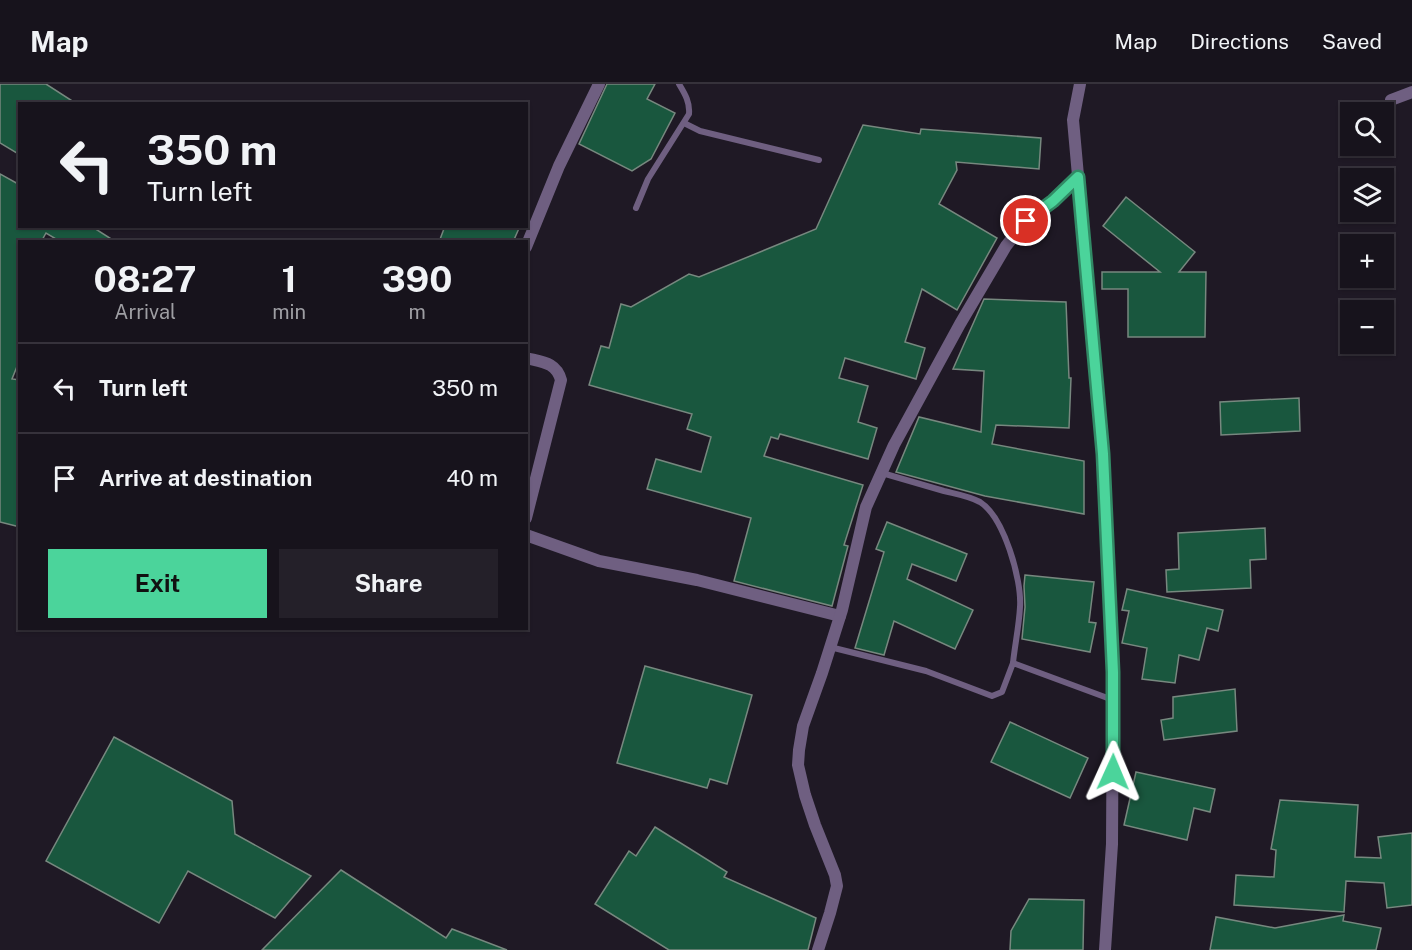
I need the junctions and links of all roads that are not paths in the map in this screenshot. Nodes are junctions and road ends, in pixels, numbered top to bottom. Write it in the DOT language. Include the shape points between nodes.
graph roads {
  1 [pos="599,84"];
  2 [pos="679,84"];
  3 [pos="1080,84"];
  4 [pos="1412,92"];
  5 [pos="1391,100"];
  6 [pos="684,123"];
  7 [pos="819,160"];
  8 [pos="1078,177"];
  9 [pos="636,208"];
  10 [pos="528,242"];
  11 [pos="528,358"];
  12 [pos="882,473"];
  13 [pos="528,510"];
  14 [pos="528,537"];
  15 [pos="840,616"];
  16 [pos="830,647"];
  17 [pos="1013,663"];
  18 [pos="1113,701"];
  19 [pos="818,950"];
  20 [pos="1105,950"];
  1 -- 10 [label="street"];
  2 -- 6 [label="lane" via="689,102"];
  3 -- 8 [label="street" via="1073,120"];
  4 -- 5 [label="street"];
  6 -- 7 [label="lane"];
  6 -- 9 [label="lane" via="648,178"];
  8 -- 12 [label="street" via="1026,221 1006,246"];
  8 -- 18 [label="street" via="1103,454"];
  11 -- 13 [label="street" via="551,364 561,380"];
  12 -- 15 [label="street" via="866,507"];
  12 -- 17 [label="lane" via="971,498 992,513 1012,557 1019,584"];
  14 -- 15 [label="street" via="599,561 697,580"];
  15 -- 16 [label="street"];
  16 -- 17 [label="lane" via="926,671 992,696 1002,692"];
  16 -- 19 [label="street" via="803,726 798,765 837,886"];
  17 -- 18 [label="lane"];
  18 -- 20 [label="street" via="1112,844"];
}
